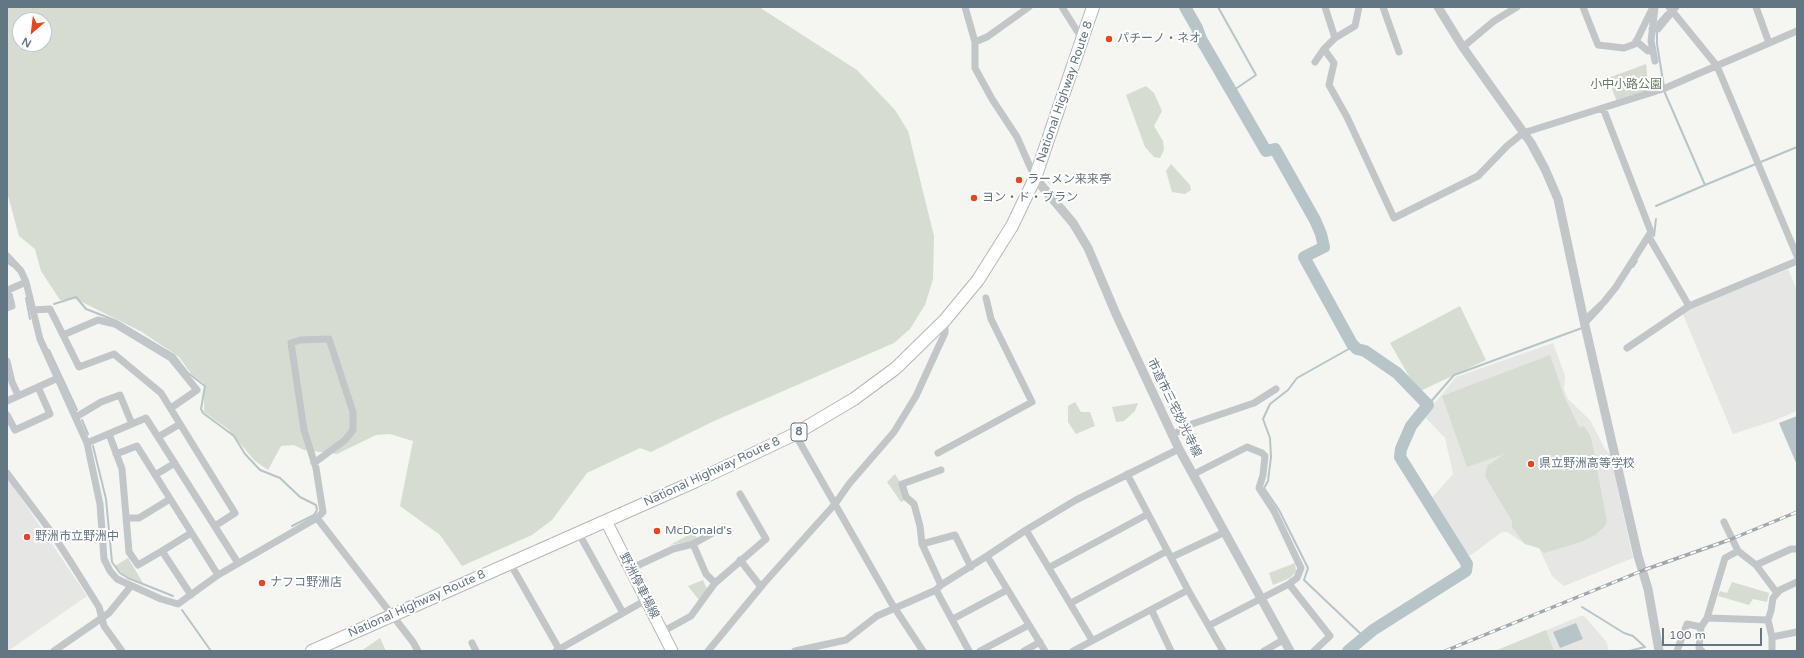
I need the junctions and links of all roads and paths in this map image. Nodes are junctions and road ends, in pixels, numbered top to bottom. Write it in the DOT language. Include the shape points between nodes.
graph roads {
  1 [pos="965,7"];
  2 [pos="1029,7"];
  3 [pos="1062,7"];
  4 [pos="1093,7"];
  5 [pos="1325,7"];
  6 [pos="1360,7"];
  7 [pos="1383,7"];
  8 [pos="1438,7"];
  9 [pos="1517,7"];
  10 [pos="1583,7"];
  11 [pos="1654,7"];
  12 [pos="1756,7"];
  13 [pos="1673,8"];
  14 [pos="1652,29"];
  15 [pos="1797,31"];
  16 [pos="1083,36"];
  17 [pos="1335,38"];
  18 [pos="1636,41"];
  19 [pos="975,42"];
  20 [pos="1770,43"];
  21 [pos="1462,47"];
  22 [pos="1324,49"];
  23 [pos="1653,50"];
  24 [pos="1399,52"];
  25 [pos="1656,61"];
  26 [pos="1315,62"];
  27 [pos="1717,66"];
  28 [pos="1603,108"];
  29 [pos="1523,133"];
  30 [pos="1035,178"];
  31 [pos="1649,237"];
  32 [pos="7,256"];
  33 [pos="1797,256"];
  34 [pos="1797,261"];
  35 [pos="26,282"];
  36 [pos="986,298"];
  37 [pos="1689,306"];
  38 [pos="7,308"];
  39 [pos="33,310"];
  40 [pos="945,320"];
  41 [pos="1584,321"];
  42 [pos="63,335"];
  43 [pos="1627,348"];
  44 [pos="7,361"];
  45 [pos="58,378"];
  46 [pos="38,387"];
  47 [pos="1276,389"];
  48 [pos="18,395"];
  49 [pos="7,401"];
  50 [pos="171,408"];
  51 [pos="7,415"];
  52 [pos="76,417"];
  53 [pos="132,424"];
  54 [pos="180,424"];
  55 [pos="108,434"];
  56 [pos="795,434"];
  57 [pos="1172,435"];
  58 [pos="158,437"];
  59 [pos="87,442"];
  60 [pos="1178,449"];
  61 [pos="938,453"];
  62 [pos="116,454"];
  63 [pos="175,463"];
  64 [pos="314,463"];
  65 [pos="942,470"];
  66 [pos="7,473"];
  67 [pos="1127,474"];
  68 [pos="1194,474"];
  69 [pos="155,475"];
  70 [pos="740,494"];
  71 [pos="170,499"];
  72 [pos="835,504"];
  73 [pos="1148,514"];
  74 [pos="126,518"];
  75 [pos="317,518"];
  76 [pos="606,520"];
  77 [pos="1724,522"];
  78 [pos="215,526"];
  79 [pos="720,529"];
  80 [pos="1026,530"];
  81 [pos="578,532"];
  82 [pos="1225,532"];
  83 [pos="191,533"];
  84 [pos="693,544"];
  85 [pos="922,544"];
  86 [pos="1797,549"];
  87 [pos="162,551"];
  88 [pos="1738,551"];
  89 [pos="1170,554"];
  90 [pos="987,556"];
  91 [pos="740,560"];
  92 [pos="238,563"];
  93 [pos="510,563"];
  94 [pos="1756,565"];
  95 [pos="971,566"];
  96 [pos="1050,567"];
  97 [pos="630,568"];
  98 [pos="218,575"];
  99 [pos="1797,582"];
  100 [pos="715,583"];
  101 [pos="1289,584"];
  102 [pos="131,586"];
  103 [pos="761,587"];
  104 [pos="938,588"];
  105 [pos="1007,590"];
  106 [pos="1188,590"];
  107 [pos="1777,593"];
  108 [pos="191,595"];
  109 [pos="1260,598"];
  110 [pos="646,600"];
  111 [pos="1071,603"];
  112 [pos="896,609"];
  113 [pos="1152,611"];
  114 [pos="623,613"];
  115 [pos="391,615"];
  116 [pos="100,618"];
  117 [pos="1707,618"];
  118 [pos="952,619"];
  119 [pos="1768,620"];
  120 [pos="1210,625"];
  121 [pos="1029,626"];
  122 [pos="1701,627"];
  123 [pos="662,632"];
  124 [pos="1797,632"];
  125 [pos="1772,637"];
  126 [pos="1092,640"];
  127 [pos="1283,640"];
  128 [pos="1040,642"];
  129 [pos="472,643"];
  130 [pos="558,650"];
  131 [pos="1169,650"];
  132 [pos="54,651"];
  133 [pos="122,651"];
  134 [pos="312,651"];
  135 [pos="418,651"];
  136 [pos="476,651"];
  137 [pos="672,651"];
  138 [pos="708,651"];
  139 [pos="795,651"];
  140 [pos="923,651"];
  141 [pos="969,651"];
  142 [pos="980,651"];
  143 [pos="1024,651"];
  144 [pos="1045,651"];
  145 [pos="1073,651"];
  146 [pos="1223,651"];
  147 [pos="1264,651"];
  148 [pos="1290,651"];
  149 [pos="1314,651"];
  150 [pos="1659,651"];
  151 [pos="1677,651"];
  152 [pos="1702,651"];
  153 [pos="1772,651"];
  1 -- 19 [label="street"];
  2 -- 19 [label="street" via="987,37"];
  3 -- 16 [label="street" via="1079,34"];
  4 -- 16 [label="highway, National Highway Route 8 / 8"];
  5 -- 17 [label="street"];
  6 -- 17 [label="street" via="1355,26"];
  7 -- 24 [label="street"];
  8 -- 21 [label="street"];
  9 -- 21 [label="street" via="1494,20"];
  10 -- 18 [label="street" via="1598,45 1624,48 1630,47"];
  11 -- 14 [label="street"];
  11 -- 18 [label="street"];
  12 -- 20 [label="street"];
  13 -- 14 [label="street" via="1658,29"];
  13 -- 27 [label="street"];
  14 -- 23 [label="street"];
  15 -- 20 [label="street"];
  16 -- 30 [label="highway, National Highway Route 8 / 8"];
  17 -- 22 [label="street"];
  18 -- 23 [label="street" via="1648,51"];
  19 -- 30 [label="street" via="975,68 1017,137"];
  20 -- 27 [label="street"];
  21 -- 29 [label="street"];
  22 -- 26 [label="street"];
  22 -- 29 [label="street" via="1334,63 1329,85 1347,117 1394,218 1478,176"];
  23 -- 25 [label="street"];
  27 -- 28 [label="street" via="1663,89"];
  27 -- 33 [label="street"];
  28 -- 29 [label="street"];
  28 -- 31 [label="street" via="1649,225"];
  29 -- 41 [label="street" via="1545,169 1558,199"];
  30 -- 40 [label="highway, National Highway Route 8 / 8" via="996,254"];
  30 -- 57 [label="street, 市道市三宅妙光寺線" via="1073,223 1088,248"];
  31 -- 37 [label="street"];
  31 -- 41 [label="street" via="1608,297"];
  32 -- 35 [label="street" via="21,270"];
  34 -- 37 [label="street"];
  35 -- 38 [label="street" via="8,290 12,306"];
  35 -- 39 [label="street"];
  36 -- 61 [label="street" via="991,320 1032,402"];
  37 -- 43 [label="street"];
  39 -- 42 [label="street" via="50,309"];
  39 -- 45 [label="street" via="40,339"];
  40 -- 56 [label="highway, National Highway Route 8 / 8" via="876,384"];
  40 -- 72 [label="street" via="945,333 904,418"];
  41 -- 150 [label="street" via="1638,556 1648,589"];
  42 -- 50 [label="street" via="79,367 114,354 161,392"];
  42 -- 50 [label="street" via="98,320 115,324 171,358 197,390"];
  44 -- 48 [label="street"];
  45 -- 46 [label="street"];
  45 -- 52 [label="street"];
  46 -- 48 [label="street"];
  46 -- 51 [label="street" via="50,414 15,430"];
  47 -- 57 [label="street" via="1254,403 1192,424"];
  48 -- 49 [label="street"];
  50 -- 54 [label="street"];
  52 -- 53 [label="street" via="101,402 120,395"];
  52 -- 59 [label="street"];
  53 -- 55 [label="street"];
  53 -- 58 [label="street" via="146,418"];
  54 -- 58 [label="street"];
  54 -- 78 [label="street" via="235,513"];
  55 -- 59 [label="street"];
  55 -- 62 [label="street"];
  56 -- 72 [label="street"];
  56 -- 76 [label="highway, National Highway Route 8 / 8"];
  57 -- 60 [label="street, 市道市三宅妙光寺線"];
  58 -- 63 [label="street"];
  59 -- 102 [label="street" via="100,504 104,559 110,571"];
  60 -- 67 [label="street"];
  60 -- 68 [label="street, 市道市三宅妙光寺線"];
  62 -- 69 [label="street" via="137,446"];
  62 -- 74 [label="street" via="122,469"];
  63 -- 69 [label="street"];
  63 -- 78 [label="street"];
  64 -- 64 [label="street" via="304,430 290,343 329,339 353,412 353,430 346,440"];
  64 -- 75 [label="street" via="323,512"];
  65 -- 85 [label="street" via="902,484 906,498 914,504"];
  66 -- 116 [label="street" via="72,564 99,607"];
  67 -- 73 [label="street"];
  67 -- 80 [label="street"];
  68 -- 82 [label="street, 市道市三宅妙光寺線"];
  68 -- 101 [label="street" via="1247,447 1265,456 1258,488 1274,510 1301,568 1297,578"];
  69 -- 71 [label="street"];
  70 -- 91 [label="street" via="766,539"];
  71 -- 74 [label="street" via="139,518"];
  71 -- 83 [label="street"];
  72 -- 103 [label="street"];
  72 -- 112 [label="street"];
  73 -- 89 [label="street"];
  73 -- 96 [label="street"];
  74 -- 87 [label="street" via="129,552 138,565"];
  75 -- 92 [label="street"];
  75 -- 115 [label="street"];
  76 -- 81 [label="highway, National Highway Route 8 / 8"];
  76 -- 97 [label="main road, 野洲停車場線"];
  77 -- 88 [label="street"];
  78 -- 92 [label="street"];
  79 -- 84 [label="street"];
  80 -- 90 [label="street"];
  80 -- 96 [label="street"];
  81 -- 93 [label="highway, National Highway Route 8 / 8"];
  81 -- 114 [label="street"];
  82 -- 89 [label="street"];
  82 -- 109 [label="street, 市道市三宅妙光寺線"];
  83 -- 87 [label="street"];
  83 -- 98 [label="street"];
  84 -- 97 [label="street" via="673,549"];
  84 -- 100 [label="street" via="706,574"];
  85 -- 95 [label="street" via="955,535"];
  85 -- 104 [label="street"];
  86 -- 94 [label="street" via="1791,549"];
  87 -- 108 [label="street"];
  88 -- 94 [label="street"];
  88 -- 117 [label="street" via="1725,558"];
  89 -- 106 [label="street"];
  89 -- 111 [label="street"];
  90 -- 95 [label="street"];
  90 -- 105 [label="street"];
  91 -- 100 [label="street"];
  91 -- 103 [label="street"];
  92 -- 98 [label="street"];
  93 -- 115 [label="highway, National Highway Route 8 / 8"];
  93 -- 130 [label="street"];
  94 -- 107 [label="street"];
  95 -- 104 [label="street"];
  96 -- 111 [label="street"];
  97 -- 110 [label="main road, 野洲停車場線"];
  98 -- 108 [label="street"];
  99 -- 107 [label="street"];
  100 -- 123 [label="street" via="691,616"];
  101 -- 109 [label="street"];
  101 -- 149 [label="street" via="1330,636"];
  102 -- 108 [label="street" via="178,604"];
  102 -- 116 [label="street" via="109,613"];
  103 -- 138 [label="street"];
  104 -- 112 [label="street"];
  104 -- 118 [label="street"];
  105 -- 118 [label="street"];
  105 -- 121 [label="street"];
  106 -- 113 [label="street"];
  106 -- 120 [label="street"];
  107 -- 119 [label="street" via="1773,598"];
  109 -- 120 [label="street"];
  109 -- 127 [label="street, 市道市三宅妙光寺線"];
  110 -- 114 [label="street"];
  110 -- 123 [label="main road, 野洲停車場線"];
  111 -- 126 [label="street"];
  112 -- 139 [label="street" via="877,616 846,640"];
  112 -- 140 [label="street"];
  113 -- 126 [label="street"];
  113 -- 131 [label="street"];
  114 -- 130 [label="street"];
  115 -- 134 [label="highway, National Highway Route 8 / 8"];
  115 -- 135 [label="street"];
  116 -- 132 [label="street"];
  116 -- 133 [label="street"];
  117 -- 119 [label="street"];
  117 -- 122 [label="street"];
  118 -- 141 [label="street"];
  119 -- 125 [label="street"];
  120 -- 146 [label="street"];
  121 -- 128 [label="street"];
  121 -- 142 [label="street"];
  122 -- 151 [label="street" via="1687,624"];
  122 -- 152 [label="street" via="1699,648"];
  123 -- 137 [label="main road, 野洲停車場線"];
  124 -- 125 [label="street"];
  125 -- 153 [label="street"];
  126 -- 145 [label="street"];
  127 -- 147 [label="street"];
  127 -- 148 [label="street, 市道市三宅妙光寺線"];
  128 -- 143 [label="street"];
  128 -- 144 [label="street"];
  129 -- 136 [label="street"];
}
